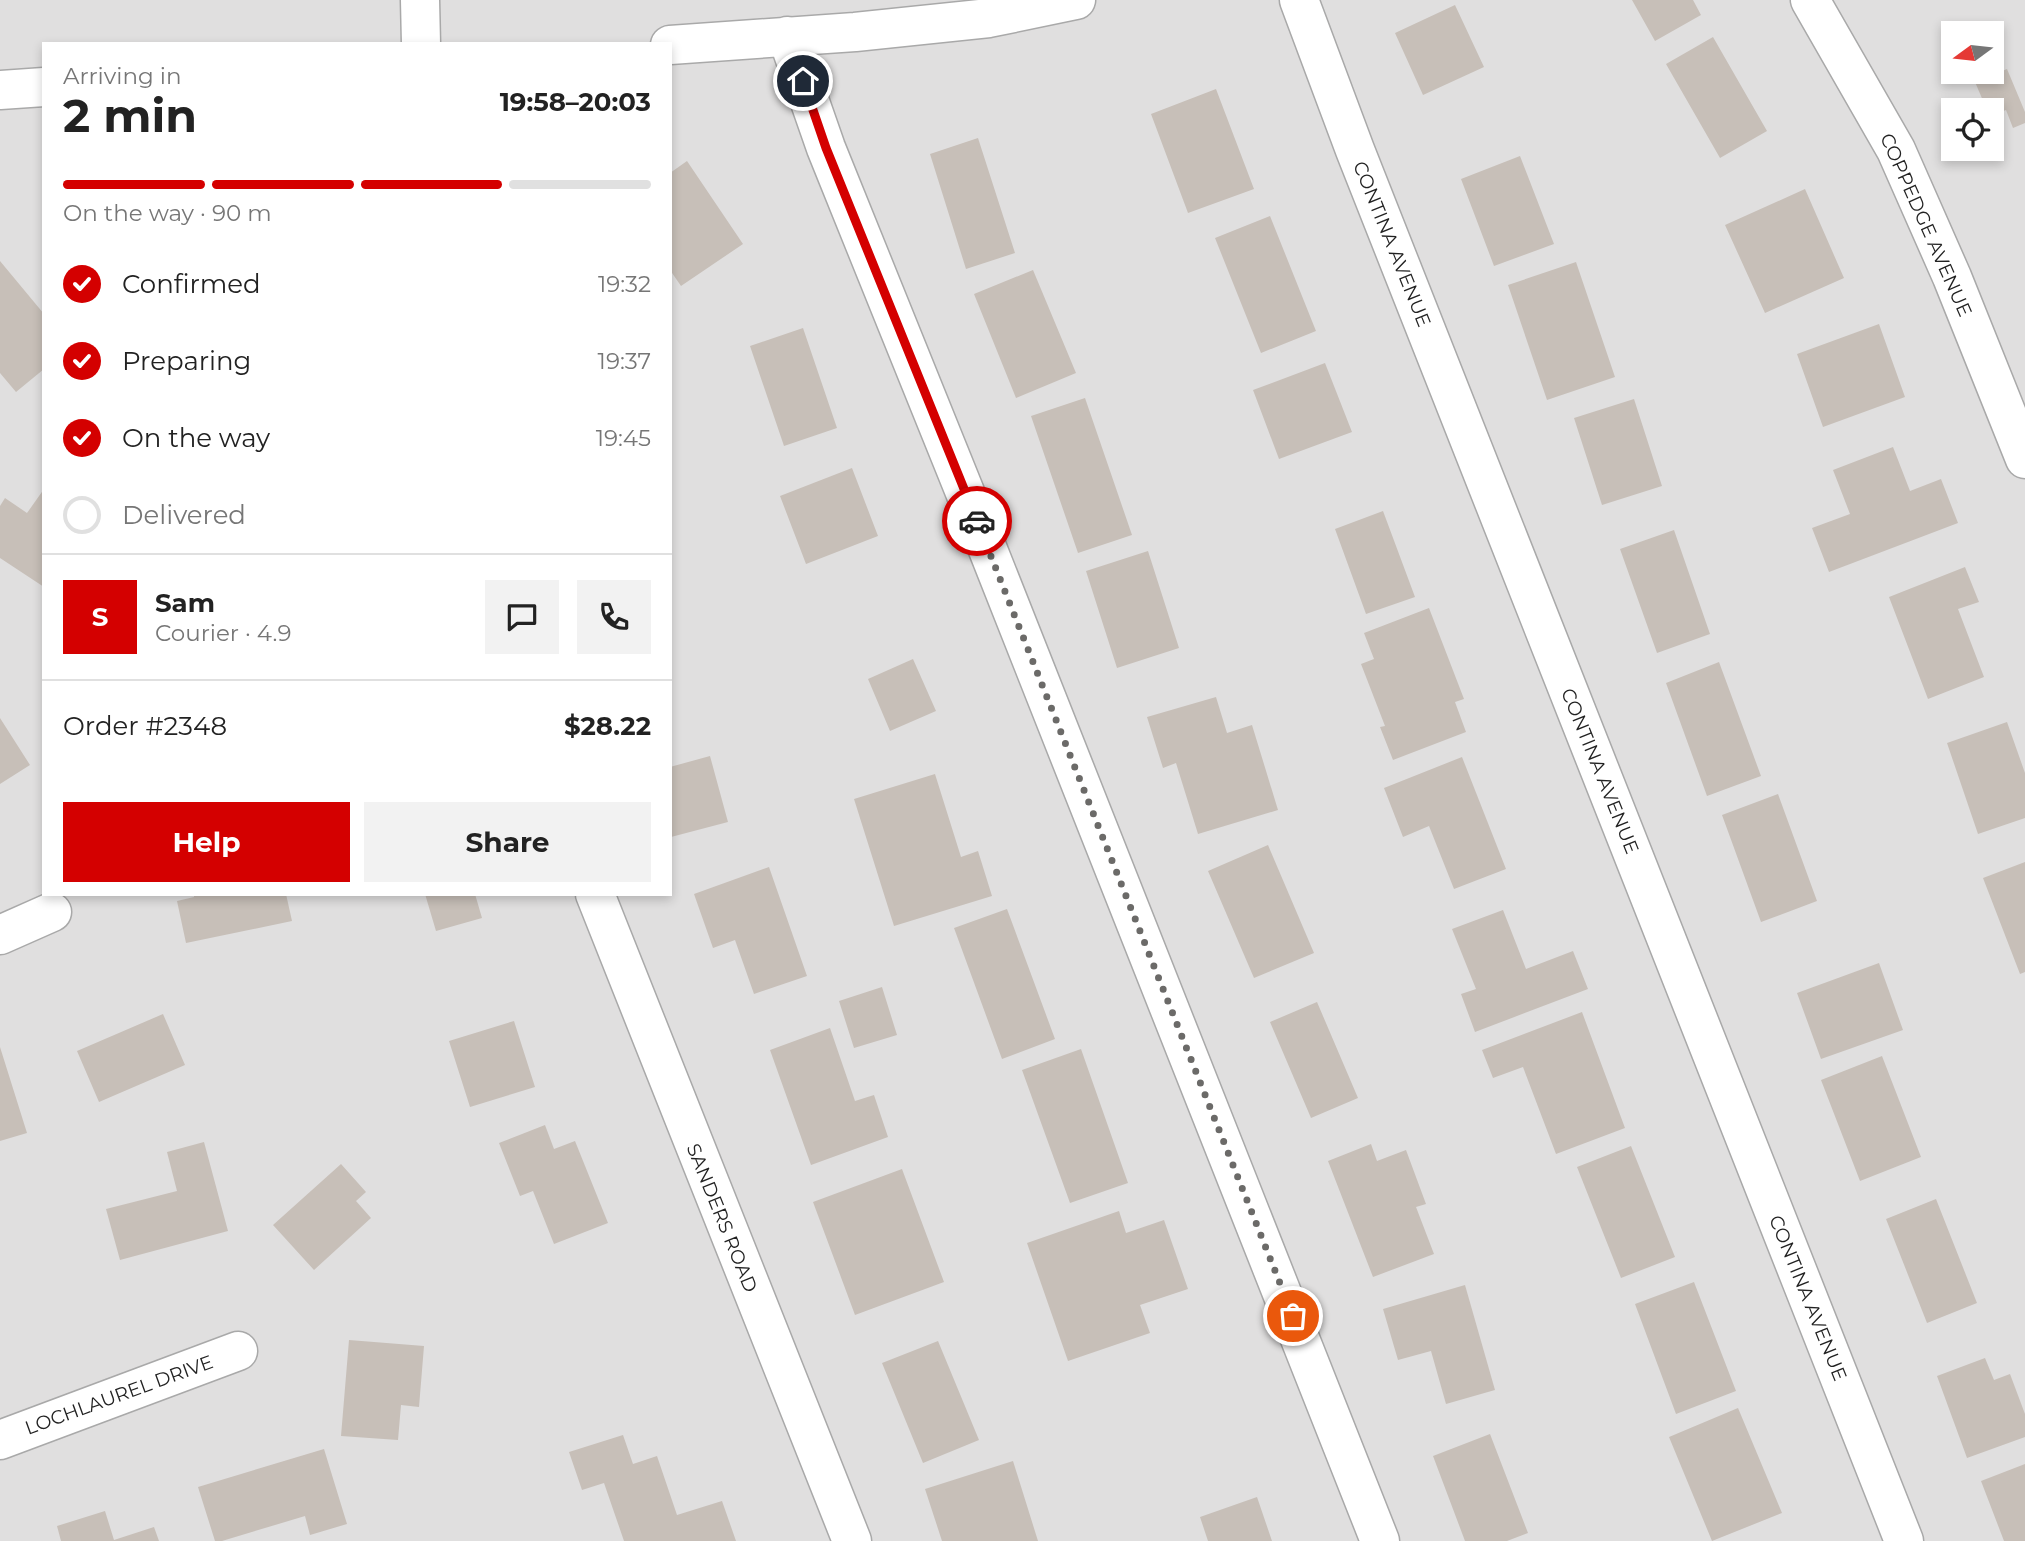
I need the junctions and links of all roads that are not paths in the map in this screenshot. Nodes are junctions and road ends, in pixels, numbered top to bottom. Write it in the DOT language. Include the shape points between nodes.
graph roads {
  1 [pos="420,0"];
  2 [pos="1298,0"];
  3 [pos="1810,0"];
  4 [pos="1054,2"];
  5 [pos="787,36"];
  6 [pos="421,42"];
  7 [pos="672,45"];
  8 [pos="42,87"];
  9 [pos="0,90"];
  10 [pos="2025,459"];
  11 [pos="596,896"];
  12 [pos="52,912"];
  13 [pos="0,935"];
  14 [pos="238,1351"];
  15 [pos="0,1440"];
  16 [pos="852,1541"];
  17 [pos="1380,1541"];
  18 [pos="1904,1541"];
  1 -- 6 [label="street"];
  2 -- 18 [label="street, CONTINA AVENUE"];
  3 -- 10 [label="street, COPPEDGE AVENUE" via="1896,150"];
  4 -- 5 [label="street" via="989,18"];
  5 -- 7 [label="street"];
  5 -- 17 [label="street" via="826,148"];
  8 -- 9 [label="street"];
  11 -- 16 [label="street, SANDERS ROAD"];
  12 -- 13 [label="street"];
  14 -- 15 [label="street, LOCHLAUREL DRIVE"];
}
